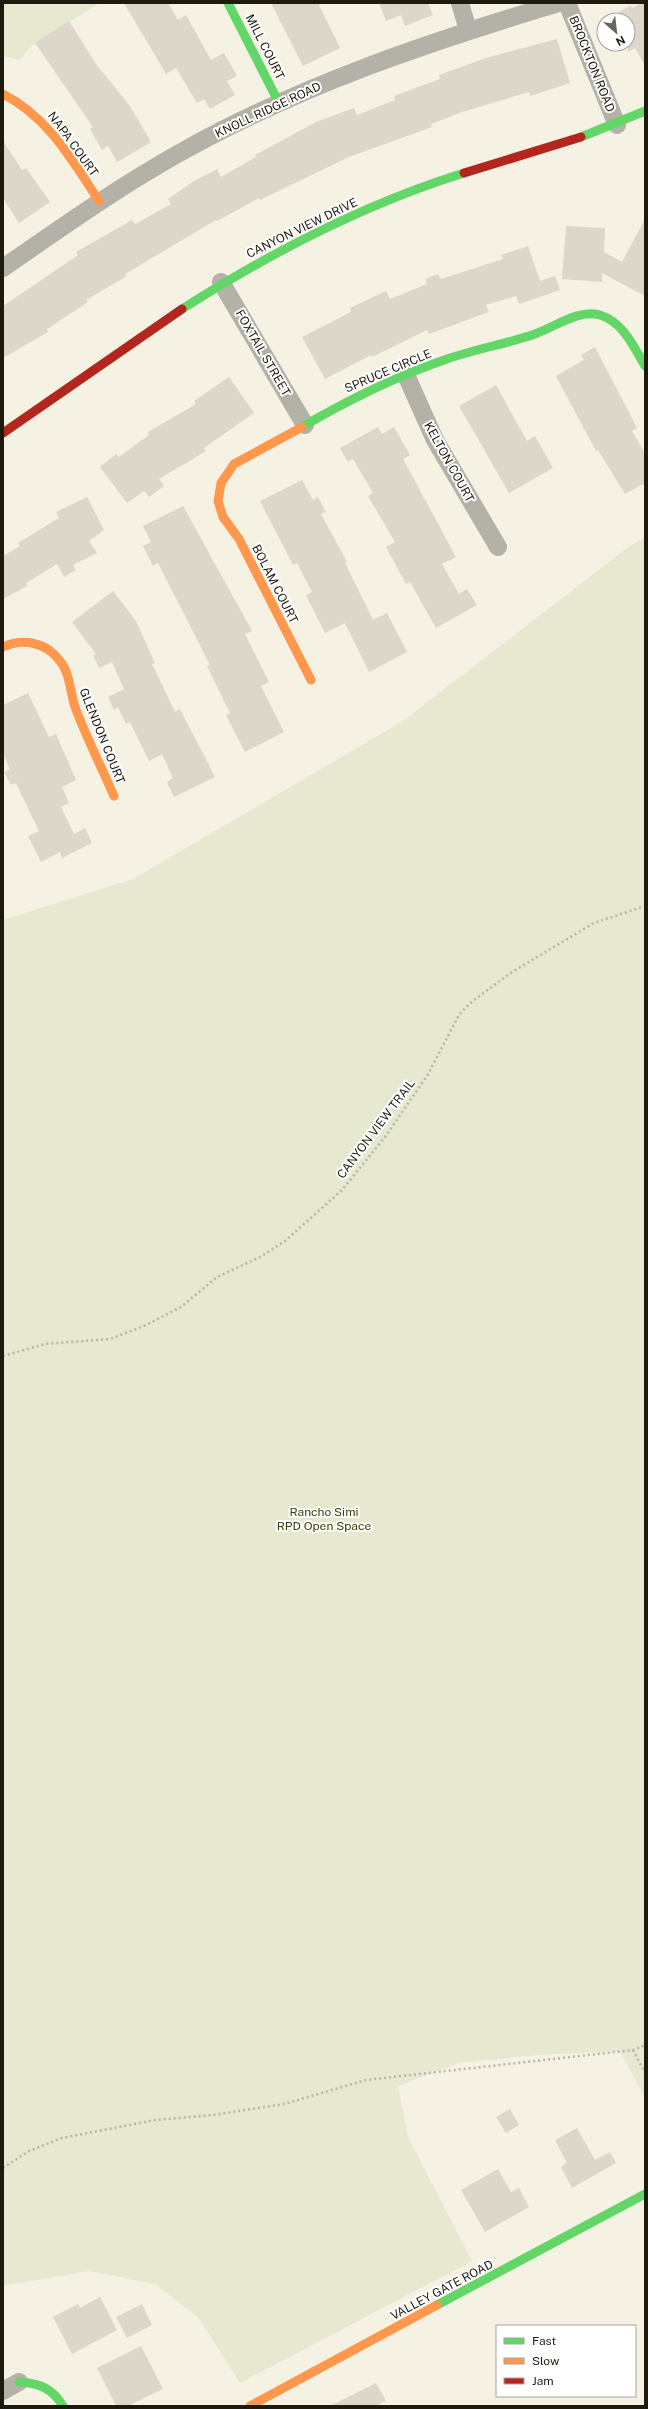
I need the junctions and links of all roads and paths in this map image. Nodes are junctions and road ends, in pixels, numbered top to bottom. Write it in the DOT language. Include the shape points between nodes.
graph roads {
  1 [pos="228,3"];
  2 [pos="460,3"];
  3 [pos="559,3"];
  4 [pos="567,3"];
  5 [pos="468,30"];
  6 [pos="3,94"];
  7 [pos="279,102"];
  8 [pos="645,111"];
  9 [pos="617,125"];
  10 [pos="99,201"];
  11 [pos="3,268"];
  12 [pos="221,282"];
  13 [pos="645,366"];
  14 [pos="406,375"];
  15 [pos="305,424"];
  16 [pos="3,433"];
  17 [pos="218,500"];
  18 [pos="498,547"];
  19 [pos="3,646"];
  20 [pos="311,680"];
  21 [pos="114,796"];
  22 [pos="645,906"];
  23 [pos="3,1356"];
  24 [pos="645,2045"];
  25 [pos="633,2050"];
  26 [pos="645,2073"];
  27 [pos="3,2168"];
  28 [pos="645,2194"];
  29 [pos="19,2382"];
  30 [pos="3,2391"];
  31 [pos="63,2406"];
  32 [pos="250,2406"];
  1 -- 7 [label="street, MILL COURT"];
  2 -- 5 [label="street"];
  3 -- 5 [label="street, KNOLL RIDGE ROAD"];
  4 -- 9 [label="street, BROCKTON ROAD"];
  5 -- 7 [label="street, KNOLL RIDGE ROAD" via="372,63"];
  6 -- 10 [label="street, NAPA COURT" via="20,101 38,116"];
  7 -- 10 [label="street, KNOLL RIDGE ROAD" via="184,150"];
  8 -- 9 [label="street, CANYON VIEW DRIVE"];
  9 -- 12 [label="street, CANYON VIEW DRIVE" via="394,198 308,236"];
  10 -- 11 [label="street, KNOLL RIDGE ROAD"];
  12 -- 15 [label="street, FOXTAIL STREET"];
  12 -- 16 [label="street, CANYON VIEW DRIVE" via="148,329"];
  13 -- 14 [label="street, SPRUCE CIRCLE" via="624,331 613,321 600,315 586,314 572,317 546,330 448,359"];
  14 -- 15 [label="street, SPRUCE CIRCLE"];
  14 -- 18 [label="street, KELTON COURT" via="435,440"];
  15 -- 17 [label="street, SPRUCE CIRCLE" via="232,466 219,487"];
  17 -- 20 [label="street, BOLAM COURT" via="225,524 239,539"];
  19 -- 21 [label="street, GLENDON COURT" via="22,642 35,643 44,647 62,663 67,673 71,694"];
  22 -- 23 [label="path, CANYON VIEW TRAIL" via="594,923 512,972 470,1003 459,1016 422,1082 385,1137 342,1190 285,1241 260,1257 217,1277 181,1307 137,1329 110,1339 45,1344"];
  24 -- 25 [label="path"];
  25 -- 26 [label="path"];
  25 -- 27 [label="path" via="366,2080 284,2104 213,2115 155,2120 62,2138 29,2151"];
  28 -- 32 [label="street, VALLEY GATE ROAD"];
  29 -- 30 [label="street"];
  29 -- 31 [label="street" via="36,2382 51,2389"];
}
